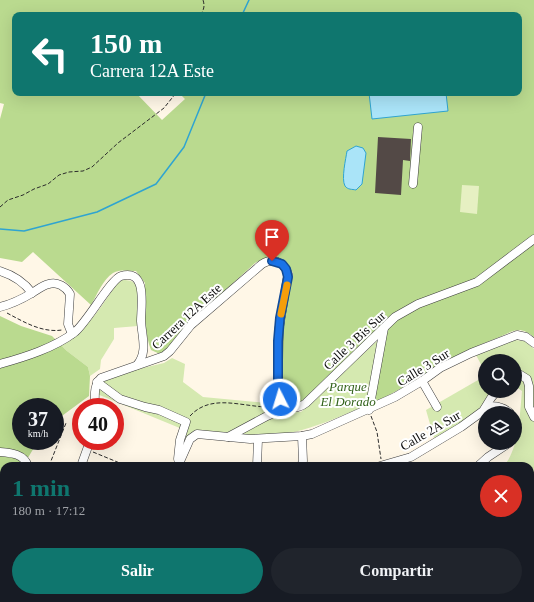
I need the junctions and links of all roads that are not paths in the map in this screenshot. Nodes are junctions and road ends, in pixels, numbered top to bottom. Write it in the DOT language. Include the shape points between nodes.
graph roads {
  1 [pos="418,127"];
  2 [pos="413,184"];
  3 [pos="534,239"];
  4 [pos="0,271"];
  5 [pos="32,293"];
  6 [pos="3,309"];
  7 [pos="384,328"];
  8 [pos="71,331"];
  9 [pos="534,344"];
  10 [pos="144,349"];
  11 [pos="158,359"];
  12 [pos="0,364"];
  13 [pos="138,365"];
  14 [pos="522,376"];
  15 [pos="422,381"];
  16 [pos="97,382"];
  17 [pos="95,398"];
  18 [pos="491,398"];
  19 [pos="486,406"];
  20 [pos="288,407"];
  21 [pos="436,407"];
  22 [pos="369,410"];
  23 [pos="478,415"];
  24 [pos="534,417"];
  25 [pos="302,436"];
  26 [pos="227,438"];
  27 [pos="258,439"];
  28 [pos="498,450"];
  29 [pos="0,452"];
  30 [pos="86,452"];
  31 [pos="26,462"];
  32 [pos="82,462"];
  33 [pos="87,462"];
  34 [pos="178,462"];
  35 [pos="180,462"];
  36 [pos="257,462"];
  37 [pos="303,462"];
  38 [pos="396,462"];
  39 [pos="482,462"];
  1 -- 2 [label="street"];
  3 -- 7 [label="street, Calle 3 Bis Sur" via="477,282 418,304 396,317"];
  4 -- 5 [label="street" via="21,281"];
  5 -- 6 [label="street"];
  5 -- 8 [label="street" via="54,283 68,290"];
  7 -- 20 [label="street, Calle 3 Bis Sur" via="306,403"];
  7 -- 22 [label="street"];
  8 -- 10 [label="street" via="79,328 113,281 119,276 130,276 135,278 143,295 141,324"];
  8 -- 12 [label="street" via="68,337 44,349"];
  9 -- 15 [label="street, Calle 3 Sur" via="529,338 517,335 461,357"];
  10 -- 11 [label="street"];
  10 -- 13 [label="street"];
  11 -- 13 [label="street, Carrera 12A Este"];
  11 -- 20 [label="street, Carrera 12A Este" via="170,351 192,324 262,264 275,261 284,267 288,277 279,330 278,391 282,402"];
  13 -- 16 [label="street, Carrera 12A Este" via="104,376"];
  14 -- 24 [label="street" via="527,379 529,407"];
  15 -- 21 [label="street"];
  15 -- 22 [label="street, Calle 3 Sur"];
  16 -- 17 [label="street"];
  16 -- 34 [label="street" via="120,399 159,410 186,422 180,440"];
  18 -- 19 [label="street, Calle 2A Sur"];
  20 -- 26 [label="street, Calle 3 Bis Sur"];
  22 -- 25 [label="street, Calle 3 Sur"];
  23 -- 38 [label="street, Calle 2A Sur" via="415,455"];
  25 -- 27 [label="street, Calle 3 Sur"];
  25 -- 37 [label="street"];
  26 -- 27 [label="street, Calle 3 Sur"];
  26 -- 35 [label="street, Calle 3 Sur" via="195,434 190,439"];
  27 -- 36 [label="street"];
  28 -- 39 [label="street"];
  29 -- 31 [label="street" via="17,454"];
  30 -- 32 [label="street"];
  30 -- 33 [label="street"];
}
